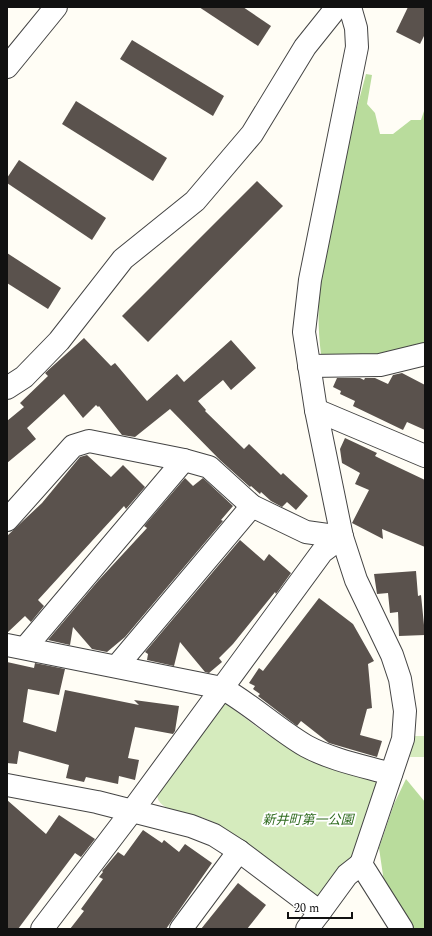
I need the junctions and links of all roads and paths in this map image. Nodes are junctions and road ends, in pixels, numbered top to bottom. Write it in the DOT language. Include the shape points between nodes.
graph roads {
  1 [pos="56,7"];
  2 [pos="337,7"];
  3 [pos="350,7"];
  4 [pos="7,67"];
  5 [pos="425,354"];
  6 [pos="309,366"];
  7 [pos="7,388"];
  8 [pos="316,410"];
  9 [pos="425,456"];
  10 [pos="184,460"];
  11 [pos="252,506"];
  12 [pos="7,520"];
  13 [pos="342,537"];
  14 [pos="16,647"];
  15 [pos="118,666"];
  16 [pos="222,688"];
  17 [pos="391,774"];
  18 [pos="8,787"];
  19 [pos="132,811"];
  20 [pos="239,851"];
  21 [pos="361,864"];
  22 [pos="314,920"];
  23 [pos="42,929"];
  24 [pos="181,929"];
  25 [pos="402,929"];
  1 -- 4 [label="street"];
  2 -- 7 [label="street" via="305,47 252,134 195,201 123,259 59,341 24,377"];
  3 -- 6 [label="street" via="356,28 357,47 310,280 304,332"];
  5 -- 6 [label="street" via="380,365"];
  6 -- 8 [label="street"];
  8 -- 9 [label="street"];
  8 -- 13 [label="street"];
  10 -- 11 [label="street" via="209,467"];
  10 -- 12 [label="street" via="89,441 73,446"];
  10 -- 14 [label="street"];
  11 -- 13 [label="street" via="306,532"];
  11 -- 15 [label="street"];
  13 -- 16 [label="street" via="322,552"];
  13 -- 17 [label="street" via="356,580 392,655 400,679 405,711 403,739"];
  14 -- 15 [label="street"];
  15 -- 16 [label="street"];
  16 -- 17 [label="street" via="306,746 330,757"];
  16 -- 19 [label="street"];
  17 -- 21 [label="street"];
  18 -- 19 [label="street" via="97,802"];
  19 -- 20 [label="street" via="191,826 214,835"];
  19 -- 23 [label="street"];
  20 -- 22 [label="street"];
  20 -- 24 [label="street"];
  21 -- 22 [label="street" via="347,876"];
  21 -- 25 [label="street"];
}
